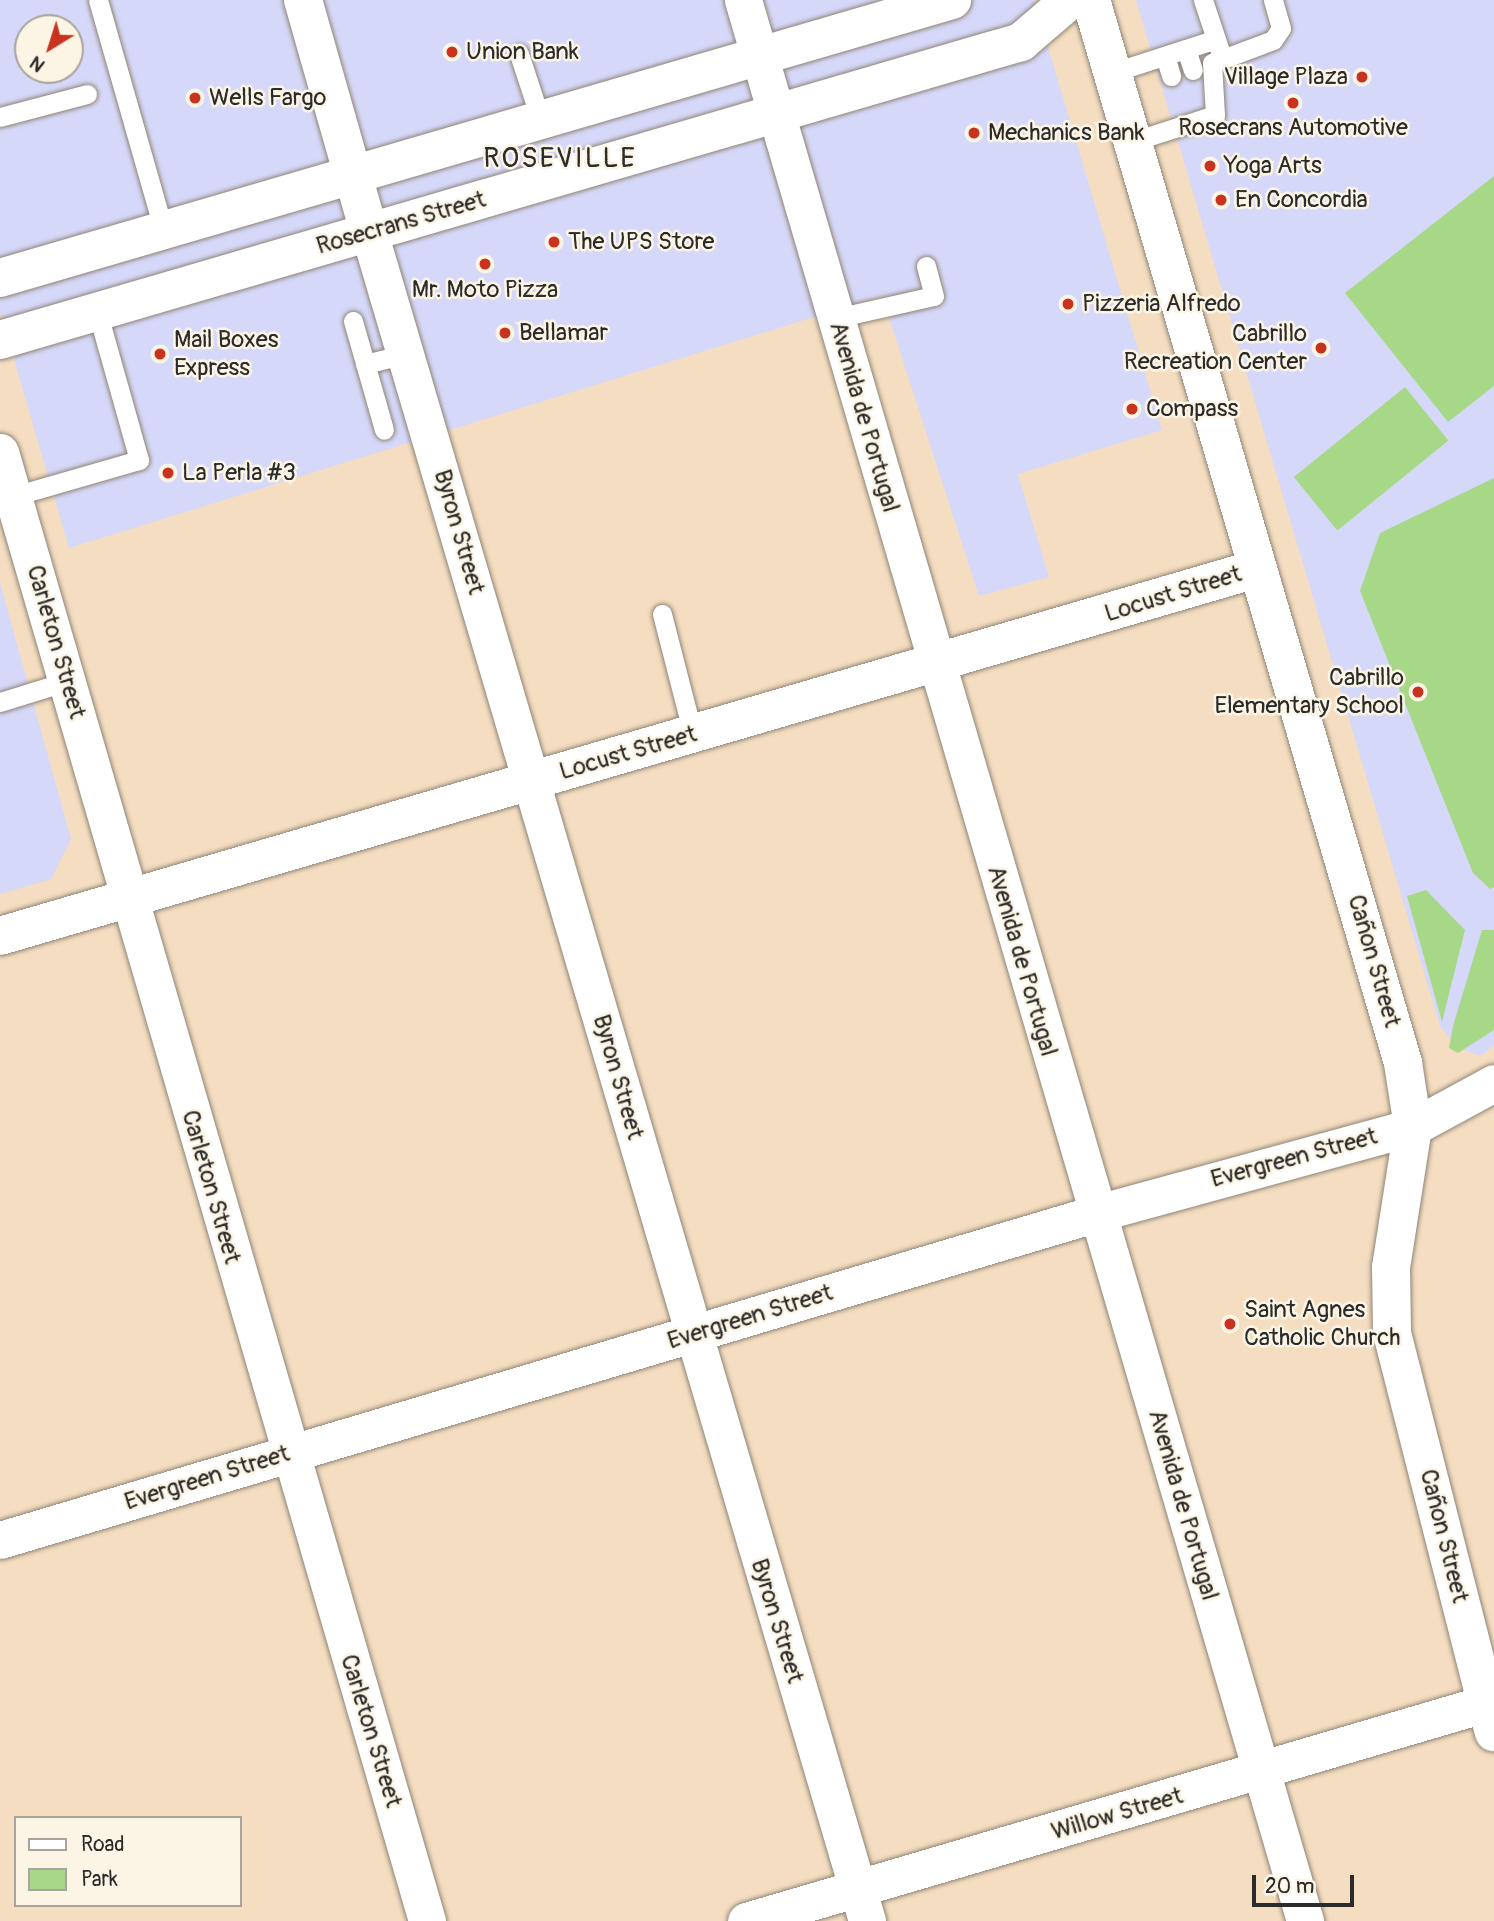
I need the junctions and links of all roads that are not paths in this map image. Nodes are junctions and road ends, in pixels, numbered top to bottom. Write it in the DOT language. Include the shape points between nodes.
graph roads {
  1 [pos="99,0"];
  2 [pos="303,0"];
  3 [pos="743,0"];
  4 [pos="952,0"];
  5 [pos="1070,0"];
  6 [pos="1091,0"];
  7 [pos="1203,0"];
  8 [pos="1273,0"];
  9 [pos="1216,39"];
  10 [pos="1186,49"];
  11 [pos="519,54"];
  12 [pos="759,54"];
  13 [pos="1165,56"];
  14 [pos="1223,58"];
  15 [pos="1193,70"];
  16 [pos="1111,73"];
  17 [pos="1171,76"];
  18 [pos="87,94"];
  19 [pos="776,114"];
  20 [pos="0,117"];
  21 [pos="541,121"];
  22 [pos="1131,142"];
  23 [pos="353,179"];
  24 [pos="164,232"];
  25 [pos="369,232"];
  26 [pos="926,267"];
  27 [pos="0,278"];
  28 [pos="97,311"];
  29 [pos="836,318"];
  30 [pos="353,321"];
  31 [pos="0,340"];
  32 [pos="406,354"];
  33 [pos="365,364"];
  34 [pos="384,430"];
  35 [pos="0,452"];
  36 [pos="14,496"];
  37 [pos="1256,569"];
  38 [pos="662,614"];
  39 [pos="935,664"];
  40 [pos="68,681"];
  41 [pos="0,702"];
  42 [pos="693,735"];
  43 [pos="532,780"];
  44 [pos="127,899"];
  45 [pos="0,936"];
  46 [pos="1494,1083"];
  47 [pos="1413,1127"];
  48 [pos="1094,1214"];
  49 [pos="693,1335"];
  50 [pos="288,1454"];
  51 [pos="0,1540"];
  52 [pos="1490,1717"];
  53 [pos="1262,1772"];
  54 [pos="862,1905"];
  55 [pos="428,1921"];
  56 [pos="746,1921"];
  57 [pos="1305,1921"];
  1 -- 24 [label="lane"];
  2 -- 23 [label="main road"];
  3 -- 12 [label="street, Avenida de Portugal"];
  4 -- 12 [label="main road"];
  5 -- 19 [label="main road, Rosecrans Street" via="1021,42"];
  6 -- 16 [label="main road"];
  7 -- 9 [label="lane"];
  8 -- 14 [label="lane" via="1280,24 1277,37"];
  9 -- 10 [label="lane"];
  9 -- 14 [label="lane"];
  10 -- 13 [label="lane"];
  10 -- 15 [label="lane"];
  11 -- 21 [label="lane"];
  12 -- 19 [label="street, Avenida de Portugal"];
  12 -- 21 [label="main road"];
  13 -- 16 [label="lane"];
  13 -- 17 [label="lane"];
  14 -- 22 [label="lane" via="1211,66 1219,107"];
  16 -- 22 [label="main road, Cañon Street"];
  18 -- 20 [label="lane"];
  19 -- 25 [label="main road, Rosecrans Street"];
  19 -- 29 [label="street, Avenida de Portugal"];
  21 -- 23 [label="main road"];
  22 -- 37 [label="main road, Cañon Street"];
  23 -- 24 [label="main road"];
  23 -- 25 [label="main road"];
  24 -- 27 [label="main road"];
  25 -- 28 [label="main road, Rosecrans Street"];
  25 -- 32 [label="street, Byron Street"];
  26 -- 29 [label="lane" via="934,296"];
  28 -- 31 [label="main road, Rosecrans Street"];
  28 -- 36 [label="lane" via="139,460"];
  29 -- 39 [label="street, Avenida de Portugal"];
  30 -- 33 [label="lane"];
  32 -- 33 [label="lane"];
  32 -- 43 [label="street, Byron Street"];
  33 -- 34 [label="lane"];
  35 -- 36 [label="street, Carleton Street"];
  36 -- 40 [label="street, Carleton Street"];
  37 -- 39 [label="main road, Locust Street"];
  37 -- 47 [label="main road, Cañon Street" via="1383,990"];
  38 -- 42 [label="lane"];
  39 -- 42 [label="main road, Locust Street"];
  39 -- 48 [label="street, Avenida de Portugal"];
  40 -- 41 [label="lane"];
  40 -- 44 [label="street, Carleton Street"];
  42 -- 43 [label="main road, Locust Street"];
  43 -- 44 [label="main road, Locust Street"];
  43 -- 49 [label="street, Byron Street"];
  44 -- 45 [label="main road, Locust Street"];
  44 -- 50 [label="street, Carleton Street"];
  46 -- 47 [label="street, Evergreen Street"];
  47 -- 48 [label="street, Evergreen Street"];
  47 -- 52 [label="main road, Cañon Street" via="1391,1267 1392,1333"];
  48 -- 49 [label="street, Evergreen Street"];
  48 -- 53 [label="street, Avenida de Portugal"];
  49 -- 50 [label="street, Evergreen Street"];
  49 -- 54 [label="street, Byron Street"];
  50 -- 51 [label="street, Evergreen Street"];
  50 -- 55 [label="street, Carleton Street"];
  52 -- 53 [label="street, Willow Street"];
  53 -- 54 [label="street, Willow Street"];
  53 -- 57 [label="street, Avenida de Portugal"];
  54 -- 56 [label="street, Willow Street"];
}
